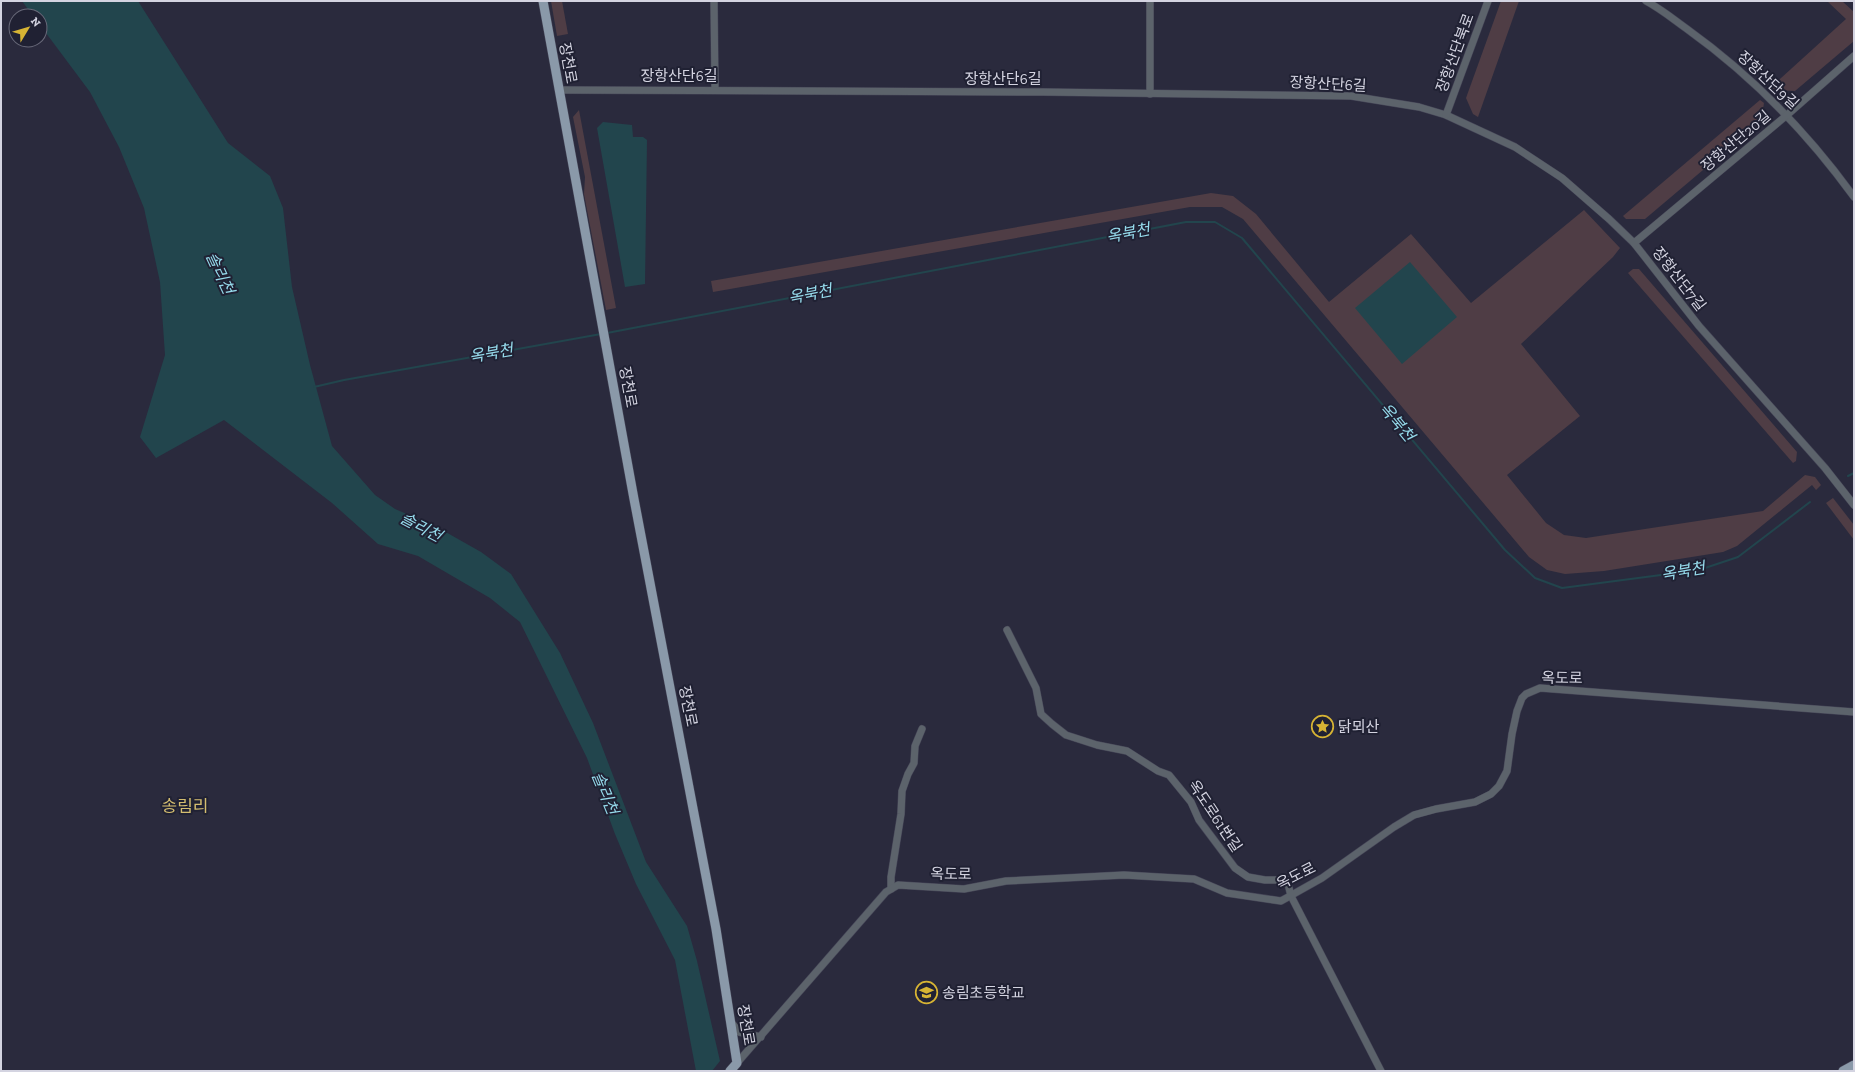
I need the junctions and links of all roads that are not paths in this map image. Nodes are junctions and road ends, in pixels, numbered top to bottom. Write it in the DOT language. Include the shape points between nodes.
graph roads {
  1 [pos="543,1"];
  2 [pos="714,1"];
  3 [pos="1150,1"];
  4 [pos="1488,1"];
  5 [pos="1646,1"];
  6 [pos="1854,56"];
  7 [pos="715,89"];
  8 [pos="559,90"];
  9 [pos="1150,94"];
  10 [pos="1446,115"];
  11 [pos="1787,115"];
  12 [pos="1854,196"];
  13 [pos="1634,244"];
  14 [pos="1854,505"];
  15 [pos="1007,630"];
  16 [pos="1854,712"];
  17 [pos="922,729"];
  18 [pos="891,889"];
  19 [pos="1291,896"];
  20 [pos="731,1022"];
  21 [pos="761,1037"];
  22 [pos="737,1063"];
  23 [pos="1854,1065"];
  24 [pos="730,1071"];
  25 [pos="1381,1071"];
  26 [pos="1843,1071"];
  1 -- 8 [label="main road, 장천로"];
  2 -- 7 [label="street"];
  3 -- 9 [label="street"];
  4 -- 10 [label="street, 장항산단북로"];
  5 -- 11 [label="street, 장항산단9길" via="1710,46"];
  6 -- 11 [label="street, 장항산단20길"];
  7 -- 8 [label="street, 장항산단6길"];
  7 -- 9 [label="street, 장항산단6길"];
  8 -- 20 [label="main road, 장천로" via="716,929"];
  9 -- 10 [label="street, 장항산단6길" via="1351,96 1419,107"];
  10 -- 13 [label="street, 장항산단7길" via="1515,147 1562,178"];
  11 -- 12 [label="street, 장항산단9길" via="1828,161"];
  11 -- 13 [label="street, 장항산단20길"];
  13 -- 14 [label="street, 장항산단7길" via="1699,326 1825,468"];
  15 -- 19 [label="street, 옥도로61번길" via="1036,688 1041,714 1066,735 1097,746 1127,751 1169,775 1192,802 1199,820 1235,868 1248,877 1287,880"];
  16 -- 19 [label="street, 옥도로" via="1540,688 1522,698 1512,734 1507,771 1491,794 1475,802 1414,815 1394,826 1322,878"];
  17 -- 18 [label="street" via="915,746 914,763 902,791"];
  18 -- 19 [label="street, 옥도로" via="898,885 964,889 1006,881 1124,875 1194,879 1227,893 1281,901"];
  18 -- 21 [label="street" via="865,915"];
  19 -- 25 [label="street"];
  20 -- 21 [label="street" via="739,1032"];
  20 -- 22 [label="main road, 장천로"];
  21 -- 22 [label="street"];
  22 -- 24 [label="main road, 장천로"];
  23 -- 26 [label="main road"];
}
